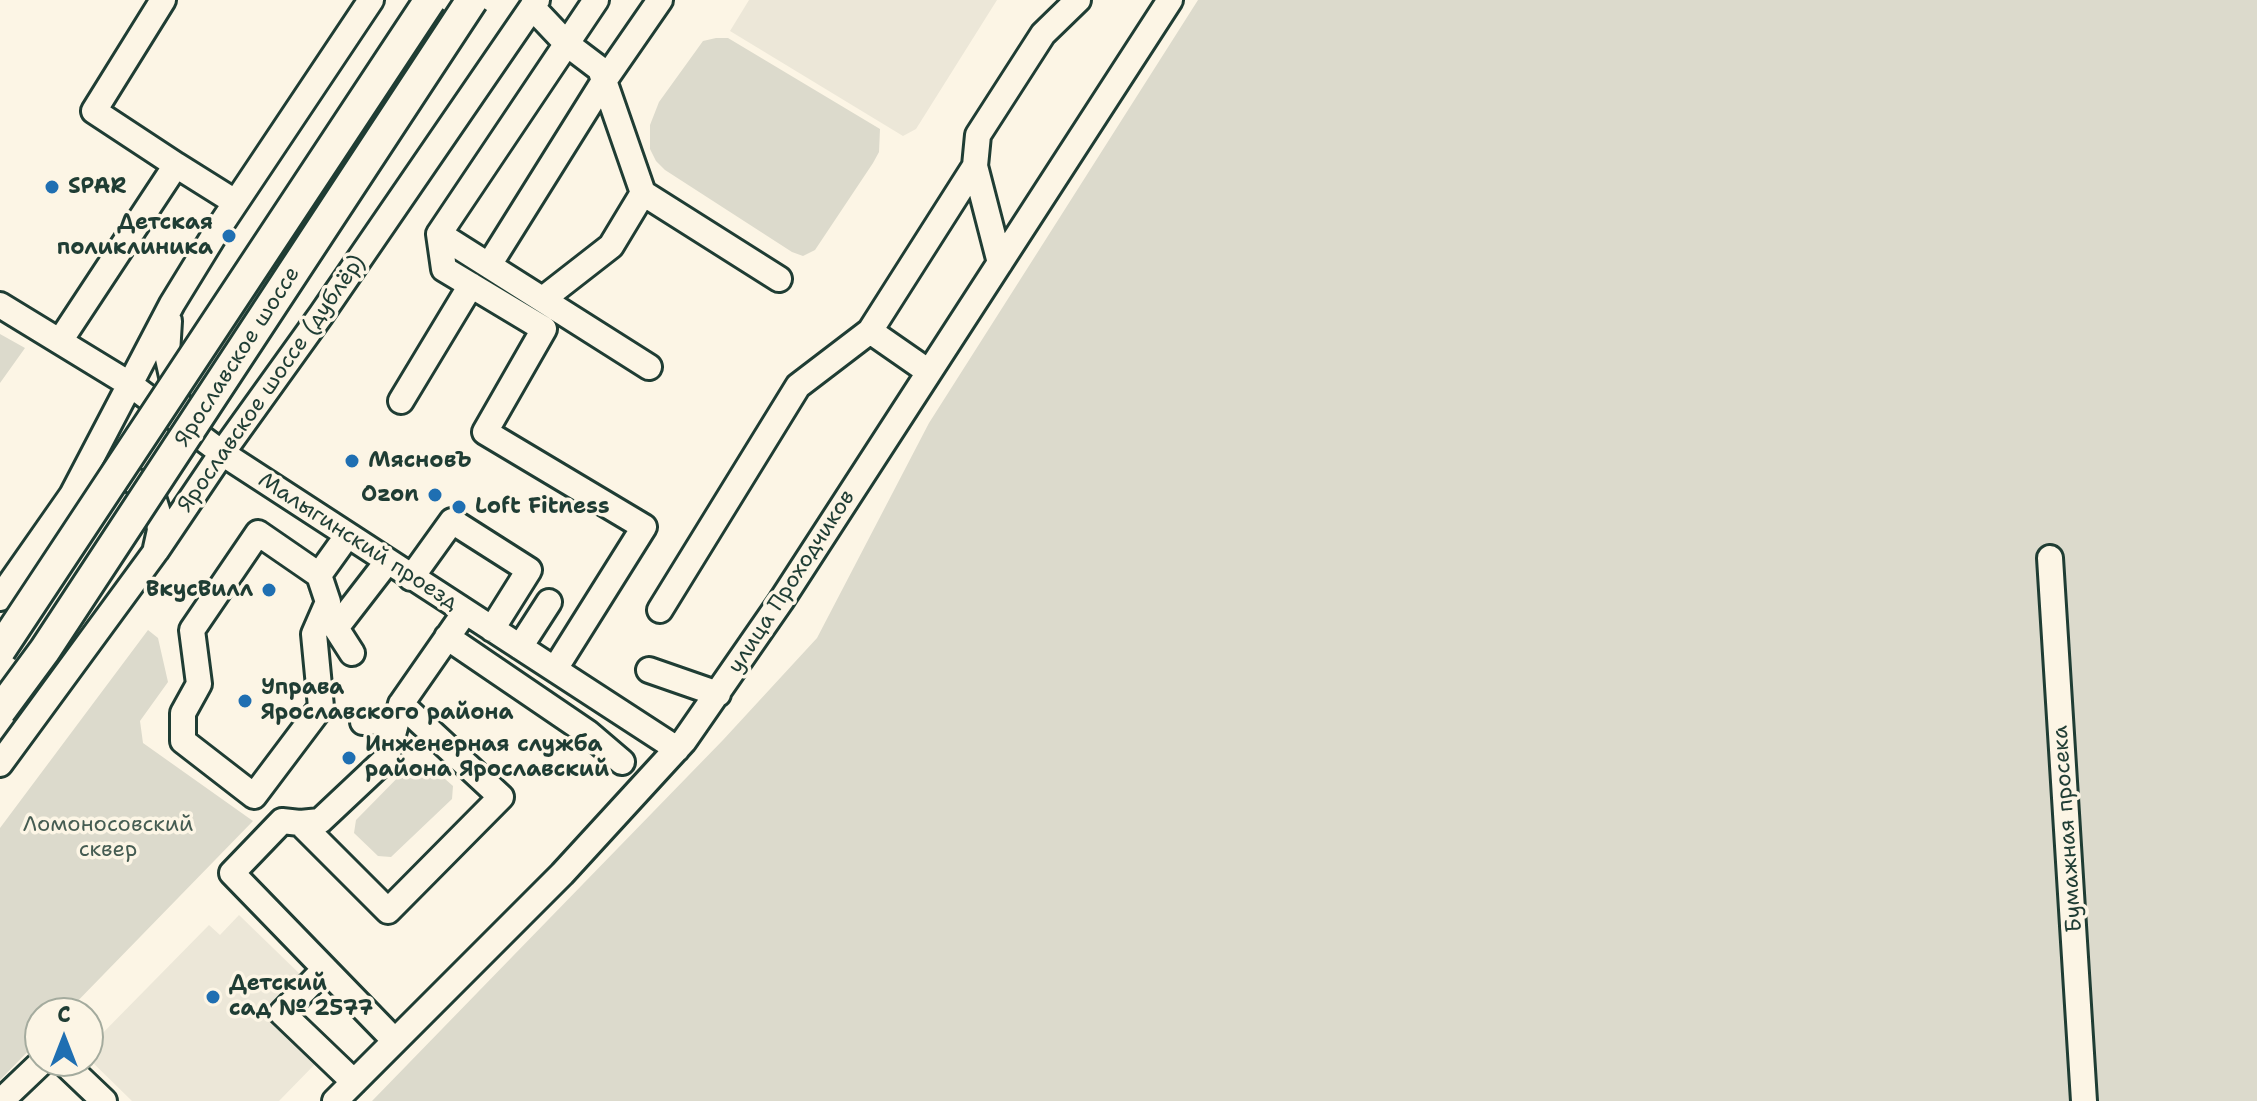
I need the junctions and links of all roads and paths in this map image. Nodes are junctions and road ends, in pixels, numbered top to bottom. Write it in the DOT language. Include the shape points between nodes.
graph roads {
  1 [pos="163,0"];
  2 [pos="371,0"];
  3 [pos="430,0"];
  4 [pos="472,0"];
  5 [pos="596,0"];
  6 [pos="660,0"];
  7 [pos="1078,0"];
  8 [pos="1170,0"];
  9 [pos="534,4"];
  10 [pos="567,44"];
  11 [pos="604,81"];
  12 [pos="176,165"];
  13 [pos="975,166"];
  14 [pos="643,193"];
  15 [pos="235,202"];
  16 [pos="439,234"];
  17 [pos="1000,263"];
  18 [pos="489,265"];
  19 [pos="779,279"];
  20 [pos="471,285"];
  21 [pos="543,299"];
  22 [pos="172,304"];
  23 [pos="0,305"];
  24 [pos="870,331"];
  25 [pos="60,341"];
  26 [pos="649,367"];
  27 [pos="929,372"];
  28 [pos="131,385"];
  29 [pos="401,401"];
  30 [pos="202,438"];
  31 [pos="222,453"];
  32 [pos="72,495"];
  33 [pos="347,536"];
  34 [pos="156,551"];
  35 [pos="2050,558"];
  36 [pos="387,562"];
  37 [pos="319,575"];
  38 [pos="411,578"];
  39 [pos="0,598"];
  40 [pos="549,602"];
  41 [pos="660,610"];
  42 [pos="465,612"];
  43 [pos="492,629"];
  44 [pos="447,637"];
  45 [pos="520,647"];
  46 [pos="0,650"];
  47 [pos="352,653"];
  48 [pos="555,669"];
  49 [pos="649,670"];
  50 [pos="718,694"];
  51 [pos="0,711"];
  52 [pos="398,712"];
  53 [pos="363,722"];
  54 [pos="677,749"];
  55 [pos="622,762"];
  56 [pos="0,764"];
  57 [pos="300,823"];
  58 [pos="325,969"];
  59 [pos="395,1041"];
  60 [pos="26,1077"];
  61 [pos="79,1077"];
  62 [pos="354,1082"];
  63 [pos="1,1101"];
  64 [pos="104,1101"];
  65 [pos="335,1101"];
  66 [pos="2084,1101"];
  1 -- 12 [label="street" via="94,111"];
  2 -- 15 [label="street"];
  3 -- 46 [label="main road, Ярославское шоссе, bridge"];
  4 -- 51 [label="main road, Ярославское шоссе, bridge"];
  5 -- 10 [label="street"];
  6 -- 11 [label="street"];
  7 -- 13 [label="street" via="1043,34 978,135"];
  8 -- 17 [label="street, улица Проходчиков"];
  9 -- 10 [label="street"];
  9 -- 31 [label="street, Ярославское шоссе (дублёр)"];
  10 -- 11 [label="street" via="600,69"];
  10 -- 16 [label="street"];
  11 -- 14 [label="street"];
  11 -- 18 [label="street"];
  12 -- 15 [label="street"];
  12 -- 25 [label="street"];
  13 -- 17 [label="street"];
  13 -- 24 [label="street"];
  14 -- 19 [label="street"];
  14 -- 21 [label="street" via="611,246"];
  15 -- 22 [label="street"];
  16 -- 18 [label="street"];
  16 -- 20 [label="street" via="444,269"];
  17 -- 27 [label="street, улица Проходчиков"];
  18 -- 21 [label="street"];
  20 -- 29 [label="street"];
  20 -- 48 [label="street" via="544,329 485,432 644,527"];
  21 -- 26 [label="street"];
  22 -- 28 [label="street"];
  22 -- 30 [label="street" via="170,376 175,396"];
  23 -- 25 [label="street, Малыгинский проезд"];
  24 -- 27 [label="street"];
  24 -- 41 [label="street" via="798,386"];
  25 -- 28 [label="street, Малыгинский проезд"];
  27 -- 50 [label="street, улица Проходчиков"];
  28 -- 30 [label="street, Малыгинский проезд"];
  28 -- 32 [label="street"];
  30 -- 31 [label="street, Малыгинский проезд"];
  31 -- 33 [label="street, Малыгинский проезд"];
  31 -- 34 [label="street, Ярославское шоссе (дублёр)"];
  32 -- 34 [label="street" via="104,480 123,477 140,483 158,513"];
  32 -- 39 [label="street"];
  33 -- 36 [label="street, Малыгинский проезд"];
  33 -- 37 [label="street"];
  34 -- 56 [label="street, Ярославское шоссе (дублёр)"];
  35 -- 66 [label="street, Бумажная просека"];
  36 -- 38 [label="street, Малыгинский проезд"];
  36 -- 47 [label="street" via="336,628"];
  37 -- 37 [label="street" via="328,602 314,634 321,707 254,796 183,741 183,713 199,684 192,630 258,533"];
  38 -- 42 [label="street, Малыгинский проезд"];
  38 -- 43 [label="street" via="452,521 465,529 529,570"];
  40 -- 45 [label="street"];
  42 -- 43 [label="street, Малыгинский проезд"];
  42 -- 44 [label="street"];
  43 -- 45 [label="street, Малыгинский проезд"];
  44 -- 52 [label="street"];
  44 -- 55 [label="street"];
  45 -- 48 [label="street, Малыгинский проезд"];
  48 -- 54 [label="street, Малыгинский проезд"];
  49 -- 50 [label="street"];
  50 -- 54 [label="street, улица Проходчиков"];
  52 -- 53 [label="street"];
  52 -- 57 [label="street" via="387,758 320,821"];
  52 -- 57 [label="street" via="501,797 388,911"];
  54 -- 59 [label="street, улица Проходчиков" via="562,874"];
  57 -- 58 [label="street" via="282,821 232,873"];
  58 -- 59 [label="street"];
  58 -- 62 [label="street" via="282,1013"];
  59 -- 62 [label="street, улица Проходчиков"];
  60 -- 63 [label="street"];
  61 -- 64 [label="street"];
  62 -- 65 [label="street, улица Проходчиков"];
}
